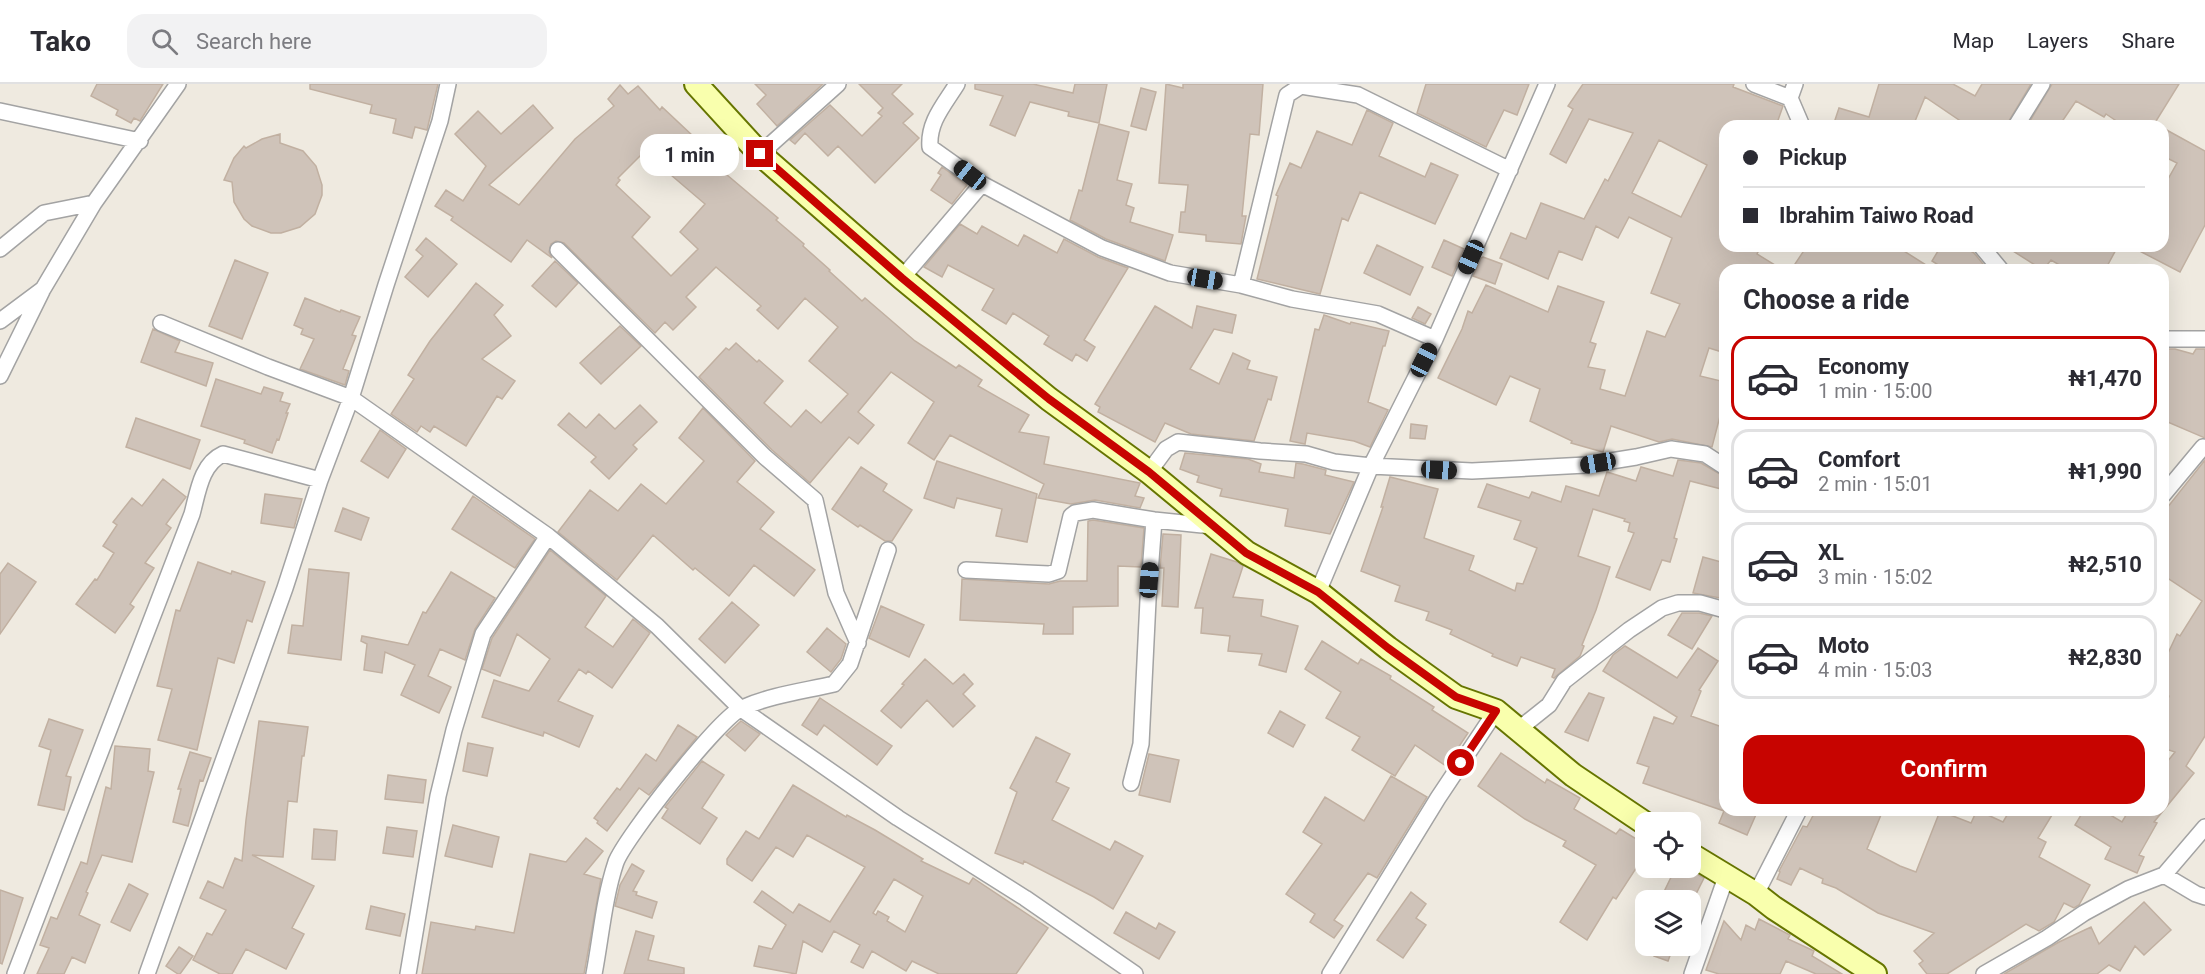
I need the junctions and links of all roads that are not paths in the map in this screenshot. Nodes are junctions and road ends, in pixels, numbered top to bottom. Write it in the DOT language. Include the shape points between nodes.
graph roads {
  1 [pos="178,84"];
  2 [pos="448,84"];
  3 [pos="696,84"];
  4 [pos="838,84"];
  5 [pos="957,84"];
  6 [pos="1547,84"];
  7 [pos="1754,84"];
  8 [pos="2042,84"];
  9 [pos="1793,91"];
  10 [pos="0,111"];
  11 [pos="1800,120"];
  12 [pos="2020,120"];
  13 [pos="140,141"];
  14 [pos="760,154"];
  15 [pos="1510,170"];
  16 [pos="982,184"];
  17 [pos="94,203"];
  18 [pos="0,249"];
  19 [pos="558,250"];
  20 [pos="1986,252"];
  21 [pos="1996,264"];
  22 [pos="902,278"];
  23 [pos="1241,285"];
  24 [pos="43,289"];
  25 [pos="0,321"];
  26 [pos="161,323"];
  27 [pos="1435,339"];
  28 [pos="2169,339"];
  29 [pos="2205,339"];
  30 [pos="0,376"];
  31 [pos="351,398"];
  32 [pos="2203,447"];
  33 [pos="1719,462"];
  34 [pos="1371,466"];
  35 [pos="1149,472"];
  36 [pos="320,480"];
  37 [pos="2169,488"];
  38 [pos="1154,520"];
  39 [pos="1212,526"];
  40 [pos="548,536"];
  41 [pos="888,550"];
  42 [pos="966,570"];
  43 [pos="1318,592"];
  44 [pos="1719,608"];
  45 [pos="858,643"];
  46 [pos="740,708"];
  47 [pos="1496,711"];
  48 [pos="1519,729"];
  49 [pos="1131,783"];
  50 [pos="1796,816"];
  51 [pos="1635,817"];
  52 [pos="2205,827"];
  53 [pos="1701,861"];
  54 [pos="2163,875"];
  55 [pos="1726,877"];
  56 [pos="1755,894"];
  57 [pos="2205,897"];
  58 [pos="15,974"];
  59 [pos="147,974"];
  60 [pos="408,974"];
  61 [pos="594,974"];
  62 [pos="1135,974"];
  63 [pos="1330,974"];
  64 [pos="1692,974"];
  65 [pos="1875,974"];
  66 [pos="1984,974"];
  1 -- 13 [label="street"];
  2 -- 31 [label="street" via="440,121"];
  3 -- 14 [label="main road"];
  4 -- 14 [label="street"];
  5 -- 16 [label="street" via="932,121 930,147"];
  6 -- 15 [label="street"];
  7 -- 9 [label="street"];
  8 -- 12 [label="street"];
  9 -- 11 [label="street"];
  10 -- 13 [label="street"];
  13 -- 17 [label="street"];
  14 -- 22 [label="main road"];
  15 -- 23 [label="street" via="1358,95 1301,86 1287,95"];
  15 -- 27 [label="street"];
  16 -- 22 [label="street"];
  16 -- 23 [label="street" via="1102,248 1170,273"];
  17 -- 18 [label="street" via="44,213"];
  17 -- 24 [label="street"];
  19 -- 45 [label="street" via="765,457 815,500 836,593"];
  20 -- 21 [label="street"];
  22 -- 35 [label="main road" via="1049,399"];
  23 -- 27 [label="street" via="1292,299 1378,314"];
  24 -- 25 [label="street"];
  24 -- 30 [label="street"];
  26 -- 31 [label="street"];
  27 -- 34 [label="street"];
  28 -- 29 [label="street"];
  31 -- 36 [label="street"];
  31 -- 40 [label="street"];
  32 -- 37 [label="street"];
  33 -- 34 [label="street" via="1705,454 1671,448 1586,465 1514,471"];
  34 -- 35 [label="street" via="1306,454 1178,442 1166,449"];
  34 -- 43 [label="street"];
  35 -- 39 [label="main road"];
  36 -- 58 [label="street" via="223,454 212,459 205,470 192,514"];
  36 -- 59 [label="street"];
  38 -- 39 [label="street"];
  38 -- 42 [label="street" via="1093,510 1076,513 1071,516 1058,571 1049,574"];
  38 -- 49 [label="street" via="1141,744"];
  39 -- 43 [label="main road" via="1246,553"];
  40 -- 46 [label="street" via="657,626"];
  40 -- 60 [label="street" via="483,634 438,796"];
  41 -- 45 [label="street"];
  43 -- 47 [label="main road" via="1456,697"];
  44 -- 48 [label="street" via="1700,603 1662,608 1564,681 1549,705"];
  45 -- 46 [label="street" via="834,684"];
  46 -- 61 [label="street" via="715,730 642,820 617,860 601,923"];
  46 -- 62 [label="street"];
  47 -- 48 [label="main road"];
  47 -- 63 [label="street"];
  48 -- 51 [label="main road" via="1573,775"];
  50 -- 56 [label="street"];
  52 -- 54 [label="street"];
  53 -- 55 [label="main road"];
  54 -- 57 [label="street"];
  54 -- 66 [label="street" via="2084,913"];
  55 -- 56 [label="main road"];
  55 -- 64 [label="street"];
  56 -- 65 [label="main road"];
}
